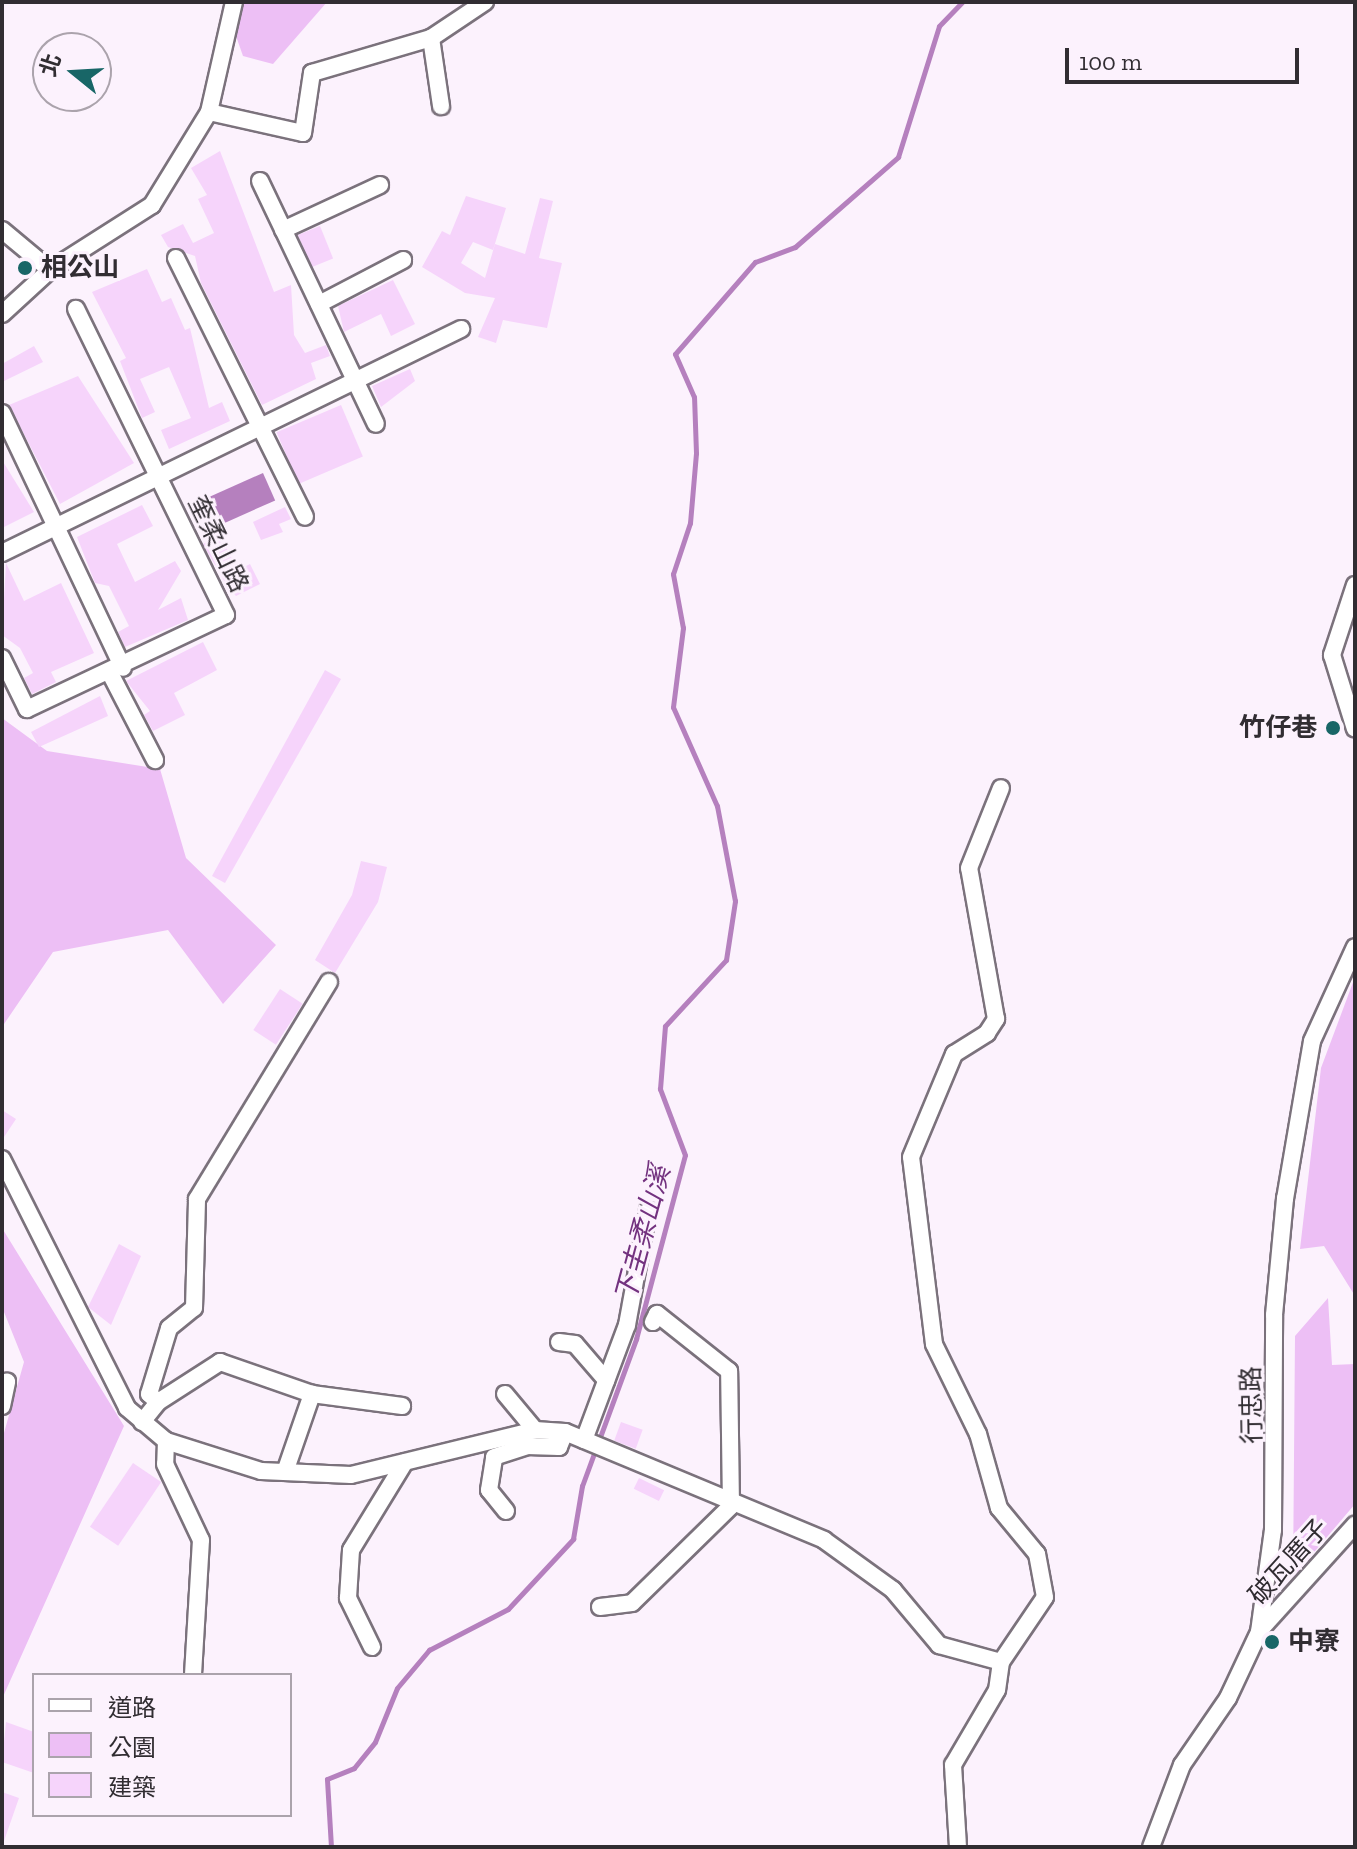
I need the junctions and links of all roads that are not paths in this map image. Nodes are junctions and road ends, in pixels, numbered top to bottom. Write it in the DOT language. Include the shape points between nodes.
graph roads {
  1 [pos="234,2"];
  2 [pos="485,2"];
  3 [pos="431,38"];
  4 [pos="441,106"];
  5 [pos="209,112"];
  6 [pos="260,181"];
  7 [pos="380,185"];
  8 [pos="2,230"];
  9 [pos="283,230"];
  10 [pos="176,258"];
  11 [pos="403,260"];
  12 [pos="50,270"];
  13 [pos="319,304"];
  14 [pos="76,309"];
  15 [pos="2,314"];
  16 [pos="461,329"];
  17 [pos="355,381"];
  18 [pos="2,413"];
  19 [pos="376,424"];
  20 [pos="260,427"];
  21 [pos="158,477"];
  22 [pos="305,517"];
  23 [pos="57,526"];
  24 [pos="2,553"];
  25 [pos="1355,585"];
  26 [pos="2,658"];
  27 [pos="117,672"];
  28 [pos="1355,729"];
  29 [pos="155,760"];
  30 [pos="1001,788"];
  31 [pos="1355,947"];
  32 [pos="329,982"];
  33 [pos="2,1159"];
  34 [pos="648,1211"];
  35 [pos="653,1322"];
  36 [pos="559,1342"];
  37 [pos="606,1380"];
  38 [pos="7,1382"];
  39 [pos="312,1394"];
  40 [pos="505,1394"];
  41 [pos="158,1402"];
  42 [pos="2,1406"];
  43 [pos="402,1406"];
  44 [pos="142,1422"];
  45 [pos="535,1430"];
  46 [pos="565,1432"];
  47 [pos="166,1441"];
  48 [pos="589,1442"];
  49 [pos="405,1462"];
  50 [pos="285,1472"];
  51 [pos="731,1506"];
  52 [pos="506,1511"];
  53 [pos="1355,1525"];
  54 [pos="600,1607"];
  55 [pos="1259,1632"];
  56 [pos="372,1647"];
  57 [pos="1001,1662"];
  58 [pos="193,1673"];
  59 [pos="958,1847"];
  60 [pos="1151,1847"];
  1 -- 5 [label="street"];
  2 -- 3 [label="street"];
  3 -- 4 [label="street"];
  3 -- 5 [label="street" via="312,73 303,133"];
  5 -- 12 [label="street" via="152,205"];
  6 -- 9 [label="street"];
  7 -- 9 [label="street"];
  8 -- 12 [label="street"];
  9 -- 13 [label="street"];
  10 -- 20 [label="street"];
  11 -- 13 [label="street"];
  12 -- 15 [label="street"];
  13 -- 17 [label="street"];
  14 -- 21 [label="street, 奎柔山路"];
  16 -- 17 [label="street, 奎柔山路"];
  17 -- 19 [label="street"];
  17 -- 20 [label="street, 奎柔山路"];
  18 -- 23 [label="street"];
  20 -- 21 [label="street, 奎柔山路"];
  20 -- 22 [label="street"];
  21 -- 23 [label="street, 奎柔山路"];
  21 -- 27 [label="street, 奎柔山路" via="226,615"];
  23 -- 24 [label="street, 奎柔山路"];
  23 -- 27 [label="street"];
  25 -- 28 [label="street" via="1332,655"];
  26 -- 27 [label="street, 奎柔山路" via="27,709"];
  27 -- 29 [label="street"];
  30 -- 57 [label="street" via="969,868 996,1019 987,1033 954,1054 911,1157 934,1344 978,1434 999,1508 1037,1554 1045,1597"];
  31 -- 55 [label="street, 行忠路" via="1312,1041 1285,1199 1274,1315 1273,1530"];
  32 -- 41 [label="street" via="197,1199 194,1308 169,1328 149,1394"];
  33 -- 44 [label="street" via="127,1408"];
  34 -- 37 [label="street" via="627,1325"];
  35 -- 51 [label="street" via="657,1314 729,1371"];
  36 -- 37 [label="street" via="575,1344"];
  37 -- 48 [label="street"];
  38 -- 42 [label="street"];
  39 -- 41 [label="street" via="220,1362"];
  39 -- 43 [label="street"];
  39 -- 50 [label="street"];
  40 -- 45 [label="street"];
  41 -- 44 [label="street"];
  44 -- 47 [label="street"];
  45 -- 46 [label="street"];
  45 -- 49 [label="street"];
  46 -- 48 [label="street"];
  46 -- 52 [label="street" via="559,1447 527,1446 494,1457 489,1490"];
  47 -- 50 [label="street" via="206,1459"];
  47 -- 58 [label="street" via="165,1464 201,1540"];
  48 -- 51 [label="street"];
  49 -- 50 [label="street" via="351,1475"];
  49 -- 56 [label="street" via="351,1550 348,1598"];
  51 -- 54 [label="street" via="632,1603"];
  51 -- 57 [label="street" via="824,1540 893,1590 939,1645"];
  53 -- 55 [label="street, 破瓦厝子"];
  55 -- 60 [label="street, 行忠路" via="1228,1698 1182,1765"];
  57 -- 59 [label="street" via="997,1690 953,1765"];
}
